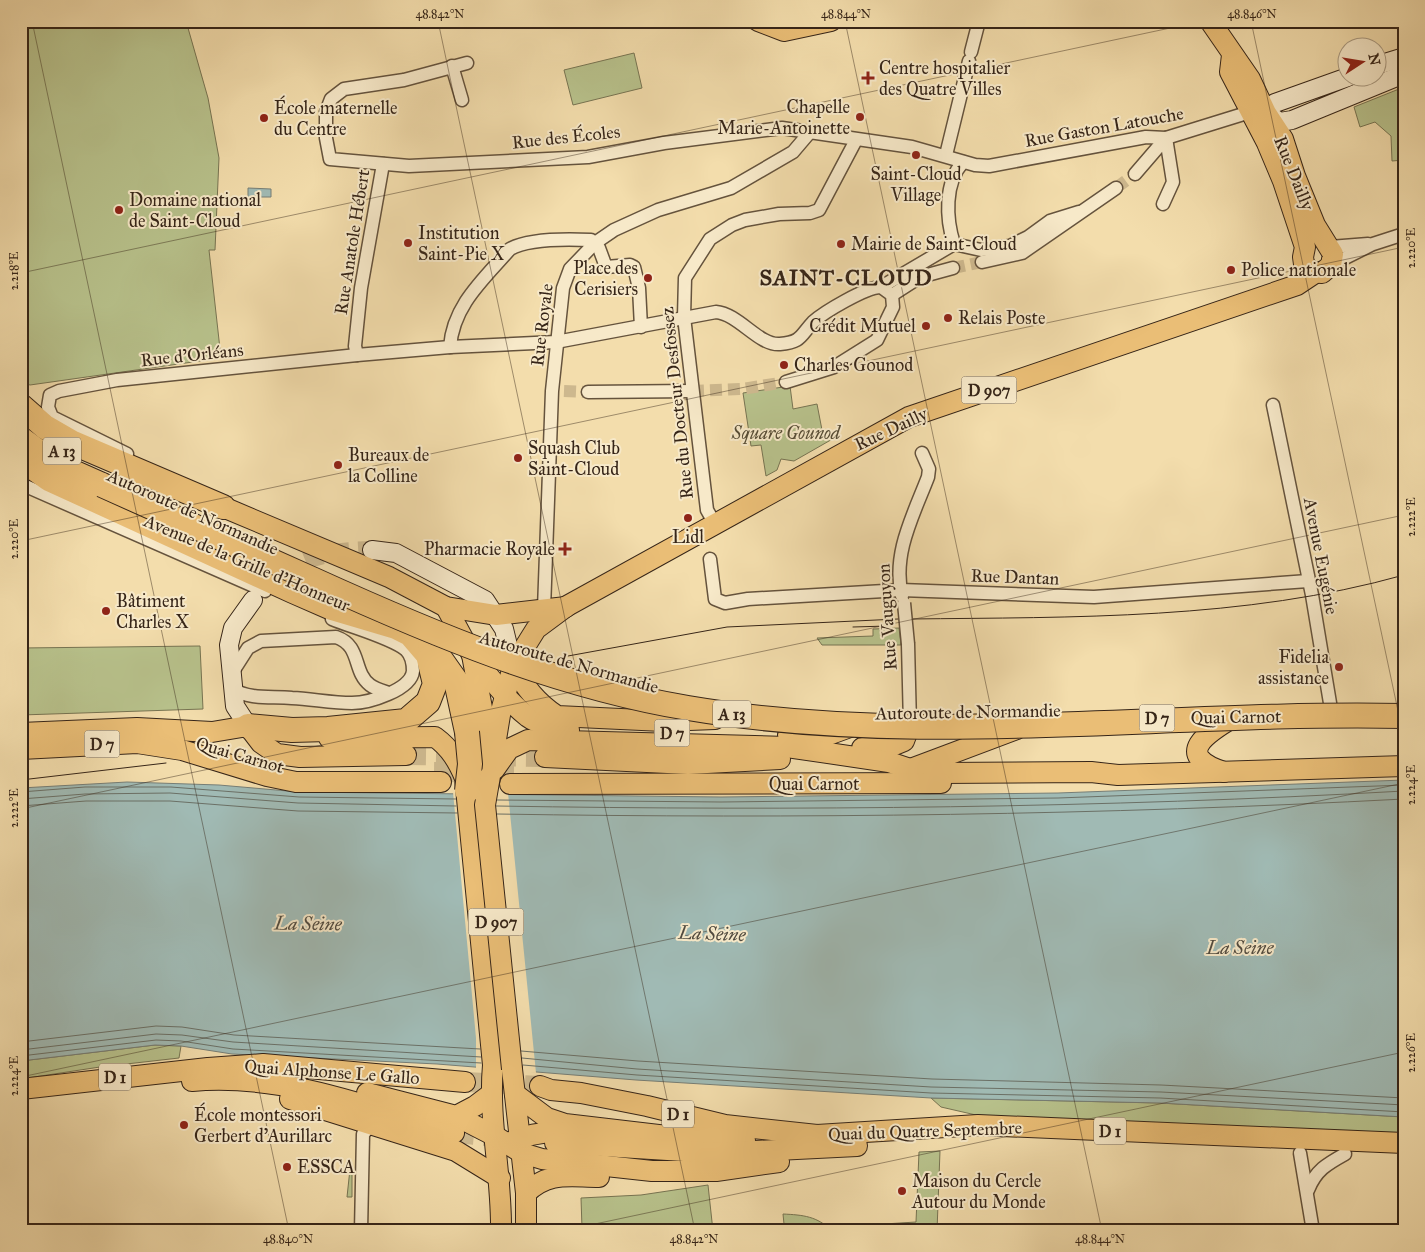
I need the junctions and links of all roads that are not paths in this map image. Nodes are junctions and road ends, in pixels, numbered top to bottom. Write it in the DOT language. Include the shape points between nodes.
graph roads {
  1 [pos="831,21"];
  2 [pos="979,21"];
  3 [pos="1210,21"];
  4 [pos="767,25"];
  5 [pos="1404,57"];
  6 [pos="1388,62"];
  7 [pos="467,63"];
  8 [pos="452,66"];
  9 [pos="1404,74"];
  10 [pos="1338,81"];
  11 [pos="1340,88"];
  12 [pos="462,100"];
  13 [pos="1339,102"];
  14 [pos="1258,113"];
  15 [pos="810,132"];
  16 [pos="1166,138"];
  17 [pos="856,140"];
  18 [pos="946,155"];
  19 [pos="963,162"];
  20 [pos="383,164"];
  21 [pos="1135,174"];
  22 [pos="1116,188"];
  23 [pos="1163,204"];
  24 [pos="1079,212"];
  25 [pos="1404,234"];
  26 [pos="595,243"];
  27 [pos="954,244"];
  28 [pos="1373,244"];
  29 [pos="1304,252"];
  30 [pos="1325,256"];
  31 [pos="982,262"];
  32 [pos="953,268"];
  33 [pos="880,286"];
  34 [pos="1279,290"];
  35 [pos="892,295"];
  36 [pos="684,317"];
  37 [pos="640,327"];
  38 [pos="556,342"];
  39 [pos="450,347"];
  40 [pos="357,355"];
  41 [pos="786,382"];
  42 [pos="692,391"];
  43 [pos="588,392"];
  44 [pos="1273,405"];
  45 [pos="21,406"];
  46 [pos="21,421"];
  47 [pos="21,439"];
  48 [pos="922,453"];
  49 [pos="21,460"];
  50 [pos="105,479"];
  51 [pos="21,484"];
  52 [pos="223,507"];
  53 [pos="715,524"];
  54 [pos="372,550"];
  55 [pos="710,559"];
  56 [pos="276,581"];
  57 [pos="1308,581"];
  58 [pos="901,590"];
  59 [pos="253,600"];
  60 [pos="567,606"];
  61 [pos="446,607"];
  62 [pos="544,609"];
  63 [pos="496,615"];
  64 [pos="472,655"];
  65 [pos="513,666"];
  66 [pos="232,682"];
  67 [pos="389,693"];
  68 [pos="505,694"];
  69 [pos="1404,703"];
  70 [pos="1332,715"];
  71 [pos="1404,715"];
  72 [pos="1234,717"];
  73 [pos="1038,721"];
  74 [pos="910,725"];
  75 [pos="248,726"];
  76 [pos="850,727"];
  77 [pos="137,728"];
  78 [pos="21,733"];
  79 [pos="21,749"];
  80 [pos="814,749"];
  81 [pos="1404,752"];
  82 [pos="406,755"];
  83 [pos="545,757"];
  84 [pos="889,762"];
  85 [pos="1404,766"];
  86 [pos="910,769"];
  87 [pos="1361,769"];
  88 [pos="1227,773"];
  89 [pos="1118,775"];
  90 [pos="490,776"];
  91 [pos="467,791"];
  92 [pos="503,1067"];
  93 [pos="212,1074"];
  94 [pos="465,1082"];
  95 [pos="540,1086"];
  96 [pos="21,1089"];
  97 [pos="491,1094"];
  98 [pos="515,1094"];
  99 [pos="21,1101"];
  100 [pos="372,1124"];
  101 [pos="596,1130"];
  102 [pos="461,1135"];
  103 [pos="822,1142"];
  104 [pos="556,1143"];
  105 [pos="1404,1143"];
  106 [pos="508,1144"];
  107 [pos="1300,1153"];
  108 [pos="1345,1154"];
  109 [pos="1404,1156"];
  110 [pos="628,1169"];
  111 [pos="500,1178"];
  112 [pos="1308,1190"];
  113 [pos="526,1193"];
  114 [pos="361,1231"];
  115 [pos="501,1231"];
  116 [pos="513,1231"];
  117 [pos="526,1231"];
  118 [pos="1313,1231"];
  1 -- 4 [label="main road" via="791,31"];
  2 -- 18 [label="street"];
  3 -- 14 [label="main road, Rue Dailly" via="1250,79"];
  5 -- 6 [label="main road"];
  7 -- 8 [label="street, Rue Anatole Hébert"];
  8 -- 12 [label="street"];
  8 -- 20 [label="street, Rue Anatole Hébert" via="404,80 344,89 331,100 326,112 330,159"];
  9 -- 13 [label="main road"];
  10 -- 14 [label="main road" via="1275,103"];
  11 -- 13 [label="street"];
  13 -- 14 [label="main road" via="1280,122"];
  14 -- 16 [label="street, Rue Gaston Latouche"];
  14 -- 29 [label="main road, Rue Dailly"];
  14 -- 30 [label="main road, Rue Dailly" via="1284,139"];
  15 -- 17 [label="street, Rue des Écoles"];
  15 -- 20 [label="street, Rue des Écoles" via="782,128 664,143 588,157 409,166"];
  15 -- 26 [label="street, Rue Royale" via="793,152 731,188 658,210"];
  16 -- 19 [label="street, Rue Gaston Latouche" via="1146,137 989,166"];
  16 -- 21 [label="street"];
  16 -- 23 [label="street" via="1173,182"];
  17 -- 18 [label="street, Rue Gaston Latouche"];
  17 -- 36 [label="street, Rue du Docteur Desfossez" via="820,210 745,220 710,239 685,278"];
  18 -- 19 [label="street, Rue Gaston Latouche"];
  19 -- 27 [label="street" via="953,178 949,206"];
  20 -- 40 [label="street, Rue Anatole Hébert" via="361,288 355,346"];
  22 -- 24 [label="street"];
  24 -- 27 [label="street" via="1050,221 1010,246 981,250"];
  24 -- 31 [label="street" via="1022,253"];
  25 -- 28 [label="street"];
  26 -- 37 [label="street" via="606,267 630,265 636,271"];
  26 -- 38 [label="street, Rue Royale" via="570,269 566,278"];
  26 -- 39 [label="street" via="589,240 532,242 510,249 462,305 451,332"];
  27 -- 33 [label="street, Rue d'Orléans"];
  28 -- 30 [label="street"];
  28 -- 30 [label="street" via="1347,259"];
  29 -- 30 [label="main road" via="1315,239"];
  29 -- 30 [label="main road, Rue Dailly" via="1308,269"];
  29 -- 34 [label="main road"];
  30 -- 34 [label="main road, Rue Dailly / D 907" via="1297,286"];
  32 -- 35 [label="street" via="920,277"];
  33 -- 35 [label="street"];
  33 -- 36 [label="street, Rue d'Orléans" via="858,293 814,322 802,339 781,344 768,342 723,313"];
  34 -- 53 [label="main road, Rue Dailly / D 907" via="909,417"];
  35 -- 41 [label="street" via="893,306 876,340 834,367"];
  36 -- 37 [label="street, Rue d'Orléans"];
  36 -- 42 [label="street, Rue du Docteur Desfossez"];
  37 -- 38 [label="street, Rue d'Orléans"];
  38 -- 39 [label="street, Rue d'Orléans"];
  38 -- 62 [label="street, Rue Royale" via="558,391"];
  39 -- 40 [label="street, Rue d'Orléans"];
  40 -- 52 [label="street, Rue d'Orléans" via="117,380 50,394 48,407 52,417 158,469"];
  42 -- 43 [label="street"];
  42 -- 53 [label="street, Rue du Docteur Desfossez" via="707,507"];
  44 -- 57 [label="street, Avenue Eugénie"];
  45 -- 52 [label="highway" via="45,427 71,442"];
  46 -- 50 [label="highway, Autoroute de Normandie / A 13"];
  47 -- 50 [label="highway, Autoroute de Normandie / A 13" via="58,466"];
  48 -- 58 [label="street, Rue Vauguyon" via="929,469 928,477 900,550"];
  49 -- 56 [label="highway" via="58,484"];
  50 -- 69 [label="highway, Autoroute de Normandie / A 13" via="457,629 563,665 656,689 791,708 929,715"];
  50 -- 71 [label="highway, Autoroute de Normandie / A 13, bridge" via="452,641 592,686 691,709 832,725 929,727"];
  51 -- 67 [label="street, Avenue de la Grille d'Honneur" via="247,583 398,644 413,662 412,674 401,688"];
  52 -- 61 [label="main road" via="389,577"];
  53 -- 60 [label="main road, Rue Dailly / D 907"];
  54 -- 63 [label="main road, D 907" via="396,553 485,600"];
  55 -- 58 [label="street, Rue Dantan" via="715,599 725,603"];
  56 -- 75 [label="highway" via="332,608 410,634 428,655 435,684 428,702 406,721 310,730"];
  56 -- 91 [label="highway, bridge" via="398,620 427,640 450,670 461,696 470,764"];
  57 -- 58 [label="street, Rue Dantan" via="1094,597"];
  57 -- 70 [label="street, Avenue Eugénie"];
  58 -- 74 [label="street, Rue Vauguyon, bridge" via="908,644"];
  59 -- 66 [label="main road" via="233,628 229,645"];
  60 -- 62 [label="main road, D 907"];
  60 -- 65 [label="main road, Rue Dailly / D 907" via="534,632"];
  61 -- 63 [label="main road"];
  61 -- 64 [label="main road"];
  62 -- 63 [label="main road, D 907"];
  63 -- 65 [label="main road, D 907" via="504,629"];
  64 -- 68 [label="main road, D 7"];
  64 -- 90 [label="main road" via="482,708 483,746"];
  65 -- 68 [label="main road, D 907"];
  65 -- 76 [label="main road, Quai Carnot / D 7" via="529,692 557,716 663,721 732,719"];
  66 -- 67 [label="street, Avenue de la Grille d'Honneur" via="250,697 354,703"];
  66 -- 67 [label="street, Avenue de la Grille d'Honneur" via="248,648 262,641 336,637 353,649 361,674 369,685"];
  66 -- 75 [label="main road" via="235,706"];
  68 -- 76 [label="main road, Quai Carnot / D 7" via="528,717 570,730 828,735"];
  68 -- 90 [label="main road, D 907"];
  70 -- 71 [label="main road, Quai Carnot / D 7"];
  70 -- 72 [label="main road, Quai Carnot / D 7"];
  72 -- 73 [label="main road, Quai Carnot / D 7"];
  72 -- 88 [label="main road" via="1206,734 1198,744 1197,752 1205,763"];
  73 -- 74 [label="main road, Quai Carnot / D 7"];
  73 -- 86 [label="main road, Quai Carnot / D 7"];
  74 -- 76 [label="main road, Quai Carnot / D 7"];
  74 -- 80 [label="main road" via="904,741 887,748"];
  75 -- 77 [label="main road, D 7" via="212,732"];
  75 -- 82 [label="main road, Quai Carnot" via="261,743 277,754 300,757"];
  75 -- 91 [label="main road, D 907" via="271,737 292,739 435,737 459,762"];
  77 -- 78 [label="main road, D 7"];
  77 -- 79 [label="main road, Quai Carnot / D 7" via="270,766 438,777 296,782 182,750 137,743"];
  80 -- 84 [label="main road, Quai Carnot / D 7"];
  80 -- 90 [label="main road, Quai Carnot / D 7" via="528,740 509,749"];
  81 -- 87 [label="main road" via="1381,756"];
  83 -- 84 [label="main road, Quai Carnot / D 7" via="688,764 822,758"];
  84 -- 86 [label="main road, Quai Carnot / D 7"];
  85 -- 87 [label="main road, Quai Carnot / D 7"];
  86 -- 89 [label="main road, Quai Carnot / D 7" via="979,774 1091,772"];
  86 -- 89 [label="main road, Quai Carnot / D 7" via="872,773 808,770 513,778 1008,782 1089,781"];
  87 -- 88 [label="main road, Quai Carnot / D 7"];
  88 -- 89 [label="main road, Quai Carnot / D 7"];
  90 -- 92 [label="main road, D 907, bridge" via="485,805"];
  91 -- 92 [label="main road, D 907"];
  92 -- 97 [label="main road, D 907"];
  92 -- 98 [label="main road"];
  92 -- 106 [label="main road"];
  93 -- 94 [label="main road, Quai Alphonse Le Gallo / D 1" via="263,1064"];
  93 -- 96 [label="main road, Quai Alphonse Le Gallo / D 1"];
  93 -- 99 [label="main road, Quai Alphonse Le Gallo / D 1"];
  93 -- 100 [label="main road"];
  93 -- 102 [label="main road" via="325,1082"];
  95 -- 103 [label="main road, Quai du Quatre Septembre / D 1"];
  97 -- 102 [label="main road" via="476,1106"];
  97 -- 106 [label="main road, D 907"];
  98 -- 101 [label="main road" via="550,1120"];
  98 -- 106 [label="main road, D 907"];
  100 -- 102 [label="main road"];
  100 -- 114 [label="street" via="363,1134"];
  101 -- 103 [label="main road"];
  101 -- 106 [label="main road" via="586,1133 549,1131"];
  102 -- 106 [label="main road"];
  102 -- 111 [label="main road"];
  103 -- 104 [label="main road, Quai du Quatre Septembre / D 1" via="716,1153"];
  103 -- 105 [label="main road, Quai du Quatre Septembre / D 1" via="978,1125"];
  103 -- 107 [label="main road, Quai du Quatre Septembre / D 1" via="977,1138"];
  103 -- 110 [label="main road" via="782,1162 716,1171"];
  106 -- 110 [label="main road" via="542,1158"];
  106 -- 111 [label="main road, D 907"];
  106 -- 113 [label="main road, D 907"];
  106 -- 116 [label="main road"];
  107 -- 108 [label="main road, Quai du Quatre Septembre / D 1"];
  107 -- 112 [label="street"];
  108 -- 109 [label="main road, Quai du Quatre Septembre / D 1"];
  108 -- 112 [label="street" via="1322,1167"];
  110 -- 113 [label="main road" via="606,1177 546,1178"];
  111 -- 115 [label="main road, D 907"];
  112 -- 118 [label="street"];
  113 -- 117 [label="main road, D 907"];
}
